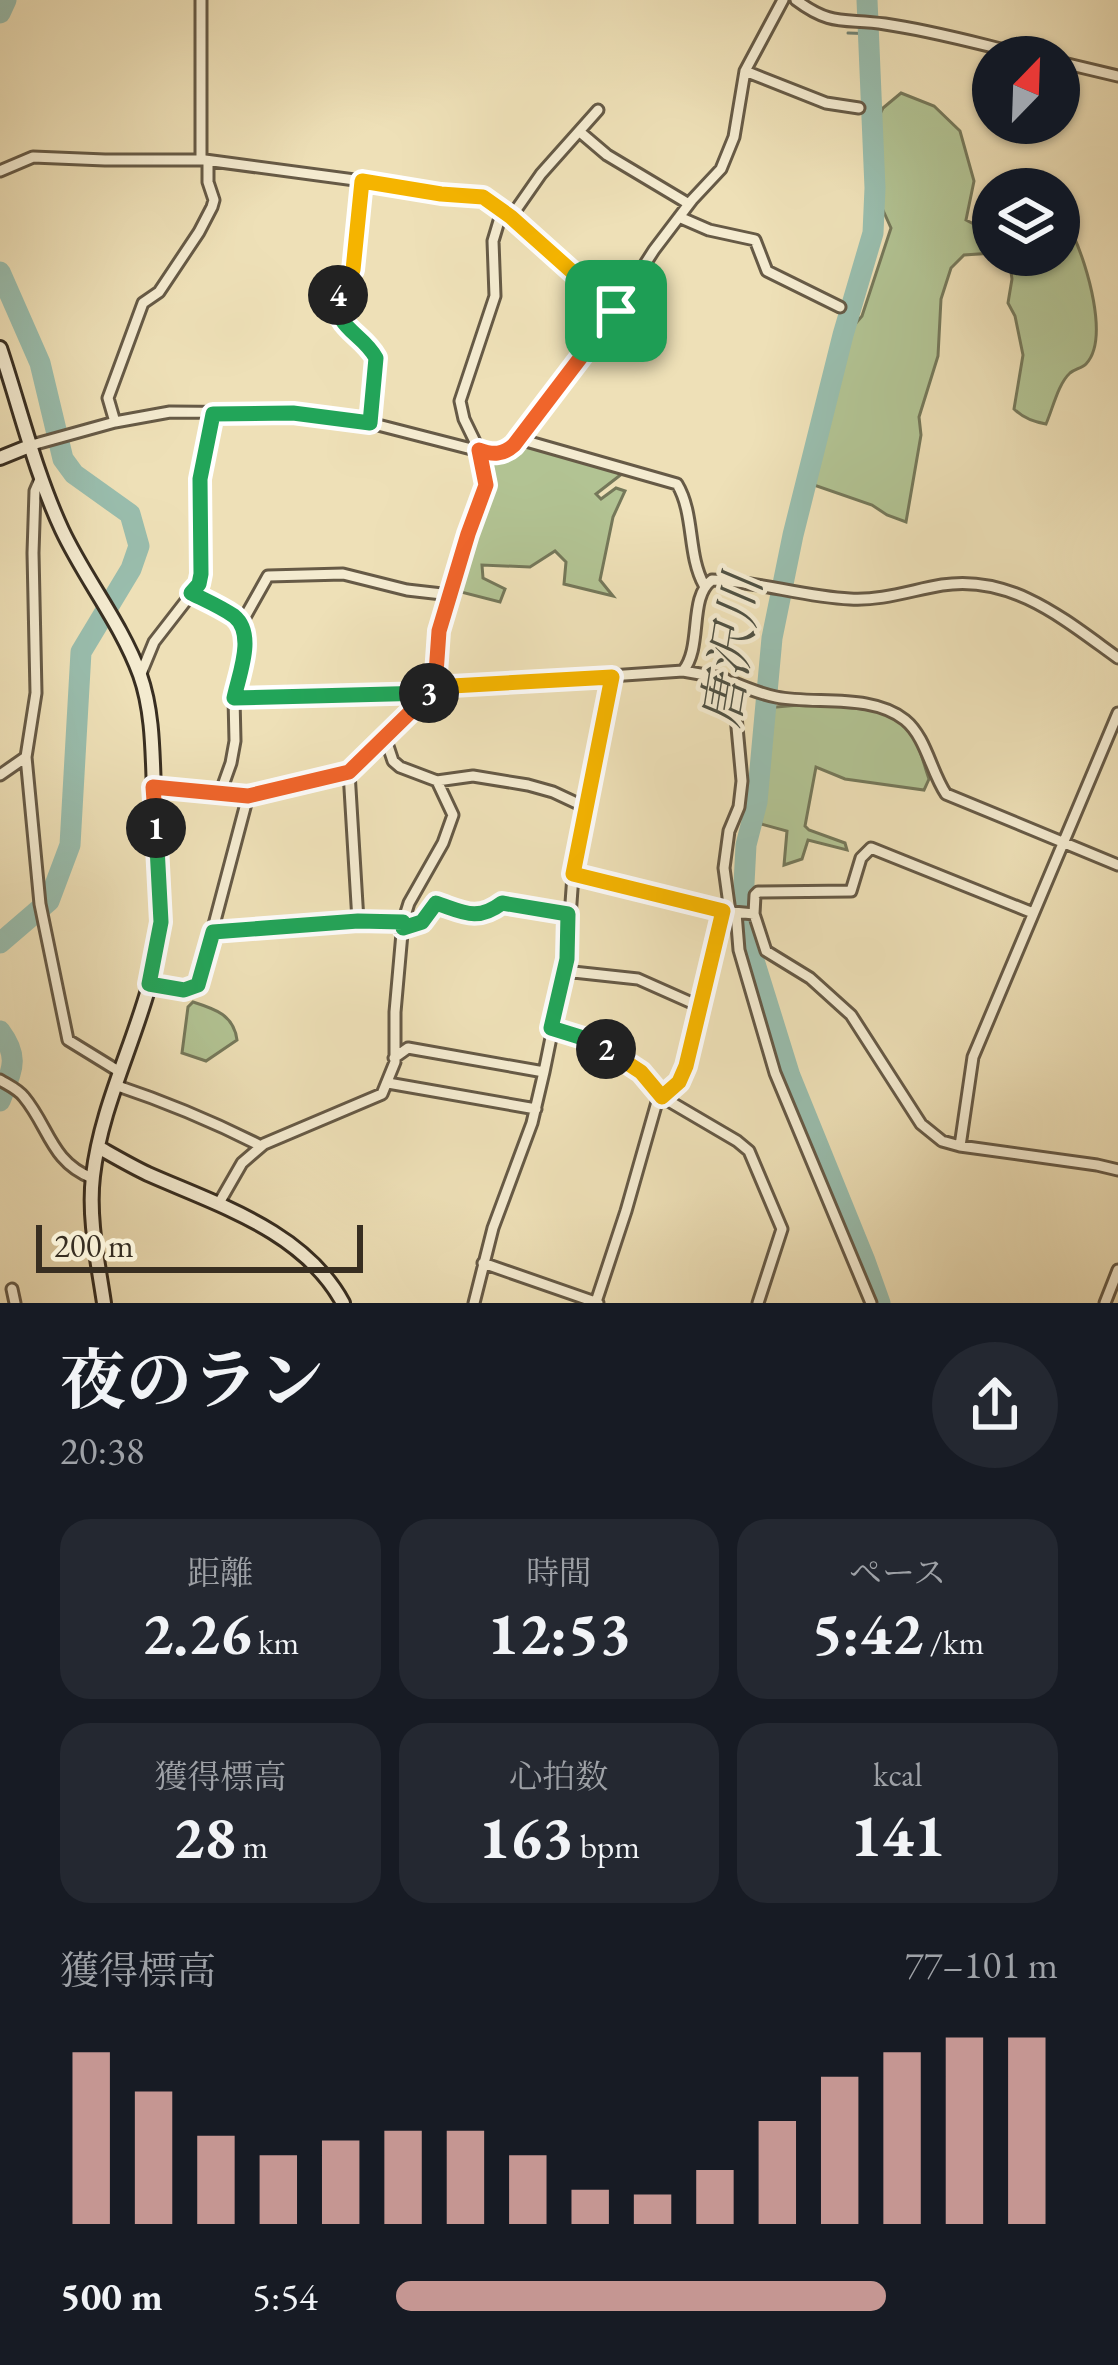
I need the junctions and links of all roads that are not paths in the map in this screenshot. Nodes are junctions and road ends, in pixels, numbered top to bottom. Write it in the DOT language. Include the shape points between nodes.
graph roads {
  1 [pos="201,0"];
  2 [pos="783,0"];
  3 [pos="796,0"];
  4 [pos="972,44"];
  5 [pos="1080,67"];
  6 [pos="745,71"];
  7 [pos="1118,76"];
  8 [pos="859,108"];
  9 [pos="598,110"];
  10 [pos="580,132"];
  11 [pos="205,161"];
  12 [pos="0,171"];
  13 [pos="362,181"];
  14 [pos="689,204"];
  15 [pos="511,217"];
  16 [pos="679,218"];
  17 [pos="840,307"];
  18 [pos="616,311"];
  19 [pos="0,348"];
  20 [pos="213,414"];
  21 [pos="115,422"];
  22 [pos="370,423"];
  23 [pos="519,439"];
  24 [pos="32,445"];
  25 [pos="479,450"];
  26 [pos="0,458"];
  27 [pos="41,477"];
  28 [pos="704,585"];
  29 [pos="191,593"];
  30 [pos="451,595"];
  31 [pos="241,624"];
  32 [pos="1118,658"];
  33 [pos="683,671"];
  34 [pos="140,676"];
  35 [pos="612,677"];
  36 [pos="732,682"];
  37 [pos="433,690"];
  38 [pos="234,698"];
  39 [pos="1118,713"];
  40 [pos="385,737"];
  41 [pos="26,757"];
  42 [pos="349,772"];
  43 [pos="0,775"];
  44 [pos="437,781"];
  45 [pos="153,787"];
  46 [pos="221,791"];
  47 [pos="248,796"];
  48 [pos="585,807"];
  49 [pos="1064,842"];
  50 [pos="1118,865"];
  51 [pos="573,874"];
  52 [pos="731,912"];
  53 [pos="568,914"];
  54 [pos="754,914"];
  55 [pos="1033,914"];
  56 [pos="358,921"];
  57 [pos="403,925"];
  58 [pos="213,932"];
  59 [pos="565,970"];
  60 [pos="149,984"];
  61 [pos="701,1007"];
  62 [pos="551,1028"];
  63 [pos="394,1058"];
  64 [pos="544,1072"];
  65 [pos="118,1078"];
  66 [pos="0,1080"];
  67 [pos="388,1083"];
  68 [pos="662,1097"];
  69 [pos="536,1109"];
  70 [pos="261,1146"];
  71 [pos="98,1147"];
  72 [pos="960,1147"];
  73 [pos="1118,1170"];
  74 [pos="92,1178"];
  75 [pos="219,1203"];
  76 [pos="483,1263"];
  77 [pos="1118,1270"];
  78 [pos="12,1289"];
  79 [pos="759,1300"];
  80 [pos="15,1303"];
  81 [pos="104,1303"];
  82 [pos="343,1303"];
  83 [pos="474,1303"];
  84 [pos="597,1303"];
  85 [pos="777,1303"];
  86 [pos="871,1303"];
  87 [pos="1106,1303"];
  1 -- 11 [label="street"];
  2 -- 6 [label="street"];
  3 -- 4 [label="street" via="824,19"];
  5 -- 7 [label="street"];
  6 -- 8 [label="street"];
  6 -- 14 [label="street" via="726,159"];
  9 -- 10 [label="street"];
  10 -- 14 [label="street"];
  10 -- 15 [label="street"];
  11 -- 12 [label="street" via="33,157"];
  11 -- 13 [label="street"];
  11 -- 21 [label="street" via="212,206 159,292 143,303 109,398"];
  13 -- 15 [label="street" via="483,197"];
  13 -- 22 [label="street" via="353,270 340,284 336,310 376,358"];
  14 -- 16 [label="street"];
  15 -- 18 [label="street"];
  15 -- 25 [label="street" via="495,231 495,296 460,401"];
  16 -- 17 [label="street" via="755,240 767,271"];
  16 -- 18 [label="street"];
  18 -- 23 [label="street"];
  19 -- 24 [label="main road"];
  20 -- 21 [label="street"];
  20 -- 22 [label="street"];
  20 -- 29 [label="street" via="200,479 201,574"];
  21 -- 24 [label="street"];
  22 -- 25 [label="street"];
  23 -- 25 [label="street" via="501,453"];
  23 -- 28 [label="street" via="677,484"];
  24 -- 26 [label="main road"];
  24 -- 27 [label="main road"];
  25 -- 30 [label="street" via="486,485"];
  27 -- 34 [label="main road"];
  27 -- 41 [label="street" via="33,553 36,693"];
  28 -- 32 [label="street" via="716,579 856,600 947,584 1005,589 1042,604"];
  28 -- 33 [label="street"];
  29 -- 31 [label="street"];
  29 -- 34 [label="street"];
  30 -- 31 [label="street" via="343,574 268,576"];
  30 -- 37 [label="street"];
  31 -- 38 [label="street"];
  33 -- 35 [label="street"];
  33 -- 36 [label="street"];
  34 -- 45 [label="main road"];
  35 -- 37 [label="street"];
  35 -- 48 [label="street"];
  36 -- 49 [label="street" via="775,697 888,711 913,730 946,794"];
  36 -- 52 [label="street" via="742,781 724,868"];
  37 -- 38 [label="street"];
  37 -- 40 [label="street"];
  38 -- 46 [label="street" via="235,741"];
  39 -- 49 [label="street"];
  40 -- 42 [label="street"];
  40 -- 44 [label="street" via="400,767"];
  41 -- 43 [label="street"];
  41 -- 65 [label="street" via="40,904 68,1040"];
  42 -- 47 [label="street"];
  42 -- 56 [label="street"];
  44 -- 48 [label="street" via="473,776 528,785"];
  44 -- 57 [label="street" via="453,815"];
  45 -- 46 [label="street"];
  45 -- 60 [label="main road" via="161,907"];
  46 -- 47 [label="street"];
  47 -- 58 [label="street"];
  48 -- 51 [label="street"];
  49 -- 50 [label="street"];
  49 -- 55 [label="street"];
  51 -- 52 [label="street"];
  51 -- 53 [label="street"];
  52 -- 54 [label="street"];
  52 -- 61 [label="street"];
  52 -- 86 [label="street" via="775,1072"];
  53 -- 57 [label="street" via="502,903 473,915 436,903 422,922"];
  53 -- 59 [label="street"];
  54 -- 55 [label="street" via="758,892 851,891 871,848"];
  54 -- 72 [label="street" via="766,951 840,1003 921,1124"];
  55 -- 72 [label="street" via="973,1057"];
  56 -- 57 [label="street"];
  56 -- 58 [label="street"];
  57 -- 63 [label="street"];
  58 -- 60 [label="street" via="198,985"];
  59 -- 61 [label="street" via="638,979"];
  59 -- 62 [label="street"];
  60 -- 65 [label="main road"];
  61 -- 68 [label="street" via="683,1075"];
  62 -- 64 [label="street"];
  62 -- 68 [label="street" via="620,1056"];
  63 -- 64 [label="street" via="408,1048"];
  63 -- 67 [label="street"];
  64 -- 69 [label="street"];
  65 -- 70 [label="street"];
  65 -- 71 [label="main road"];
  66 -- 74 [label="street" via="24,1096 65,1160"];
  67 -- 69 [label="street"];
  67 -- 70 [label="street" via="378,1098"];
  68 -- 79 [label="street" via="736,1141 755,1162 782,1229"];
  68 -- 84 [label="street"];
  69 -- 76 [label="street"];
  70 -- 75 [label="street"];
  71 -- 74 [label="main road"];
  71 -- 75 [label="main road"];
  72 -- 73 [label="street"];
  74 -- 81 [label="main road"];
  75 -- 82 [label="main road" via="315,1264"];
  76 -- 83 [label="street"];
  76 -- 84 [label="street"];
  77 -- 87 [label="street"];
  78 -- 80 [label="street"];
  79 -- 85 [label="street"];
}
